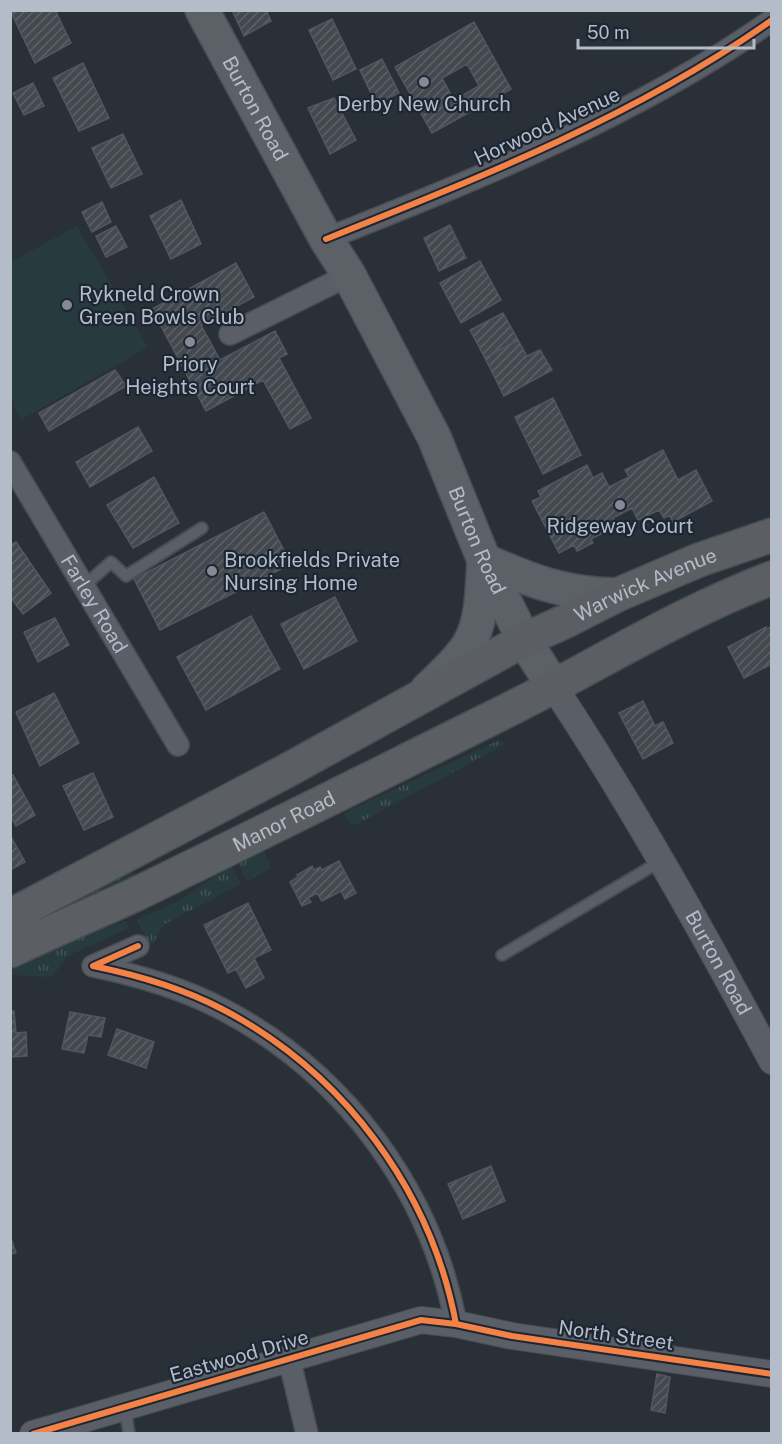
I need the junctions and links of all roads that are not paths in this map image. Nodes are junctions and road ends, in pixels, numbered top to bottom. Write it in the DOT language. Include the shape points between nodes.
graph roads {
  1 [pos="202,10"];
  2 [pos="771,20"];
  3 [pos="326,239"];
  4 [pos="349,275"];
  5 [pos="230,334"];
  6 [pos="10,462"];
  7 [pos="202,528"];
  8 [pos="771,535"];
  9 [pos="484,560"];
  10 [pos="771,578"];
  11 [pos="84,586"];
  12 [pos="732,593"];
  13 [pos="617,595"];
  14 [pos="524,640"];
  15 [pos="554,687"];
  16 [pos="420,697"];
  17 [pos="178,745"];
  18 [pos="661,861"];
  19 [pos="10,916"];
  20 [pos="138,946"];
  21 [pos="10,951"];
  22 [pos="502,955"];
  23 [pos="771,1062"];
  24 [pos="456,1324"];
  25 [pos="289,1358"];
  26 [pos="771,1374"];
  27 [pos="125,1406"];
  28 [pos="33,1434"];
  29 [pos="129,1434"];
  30 [pos="307,1434"];
  1 -- 3 [label="main road, Burton Road"];
  2 -- 3 [label="street, Horwood Avenue" via="695,70 616,112 486,174"];
  3 -- 4 [label="main road, Burton Road"];
  4 -- 5 [label="street"];
  4 -- 9 [label="main road, Burton Road" via="434,437"];
  6 -- 11 [label="street, Farley Road"];
  7 -- 11 [label="lane" via="126,576 111,562"];
  8 -- 13 [label="highway, Warwick Avenue"];
  9 -- 13 [label="main road" via="572,592"];
  9 -- 14 [label="main road, Burton Road"];
  9 -- 16 [label="main road" via="478,614 469,643"];
  10 -- 12 [label="highway, Warwick Avenue"];
  11 -- 17 [label="street, Farley Road"];
  12 -- 14 [label="highway" via="665,600 573,638"];
  12 -- 15 [label="highway, Warwick Avenue"];
  13 -- 14 [label="highway, Warwick Avenue"];
  14 -- 15 [label="main road, Burton Road"];
  14 -- 16 [label="highway"];
  15 -- 18 [label="street, Burton Road"];
  15 -- 21 [label="highway, Manor Road" via="129,897"];
  16 -- 19 [label="highway"];
  18 -- 22 [label="lane"];
  18 -- 23 [label="street, Burton Road"];
  20 -- 24 [label="street" via="93,966 139,976 223,1009 291,1054 348,1105 394,1166 429,1231 445,1274"];
  24 -- 25 [label="street, Eastwood Drive" via="421,1320"];
  24 -- 26 [label="street, North Street"];
  25 -- 27 [label="street, Eastwood Drive"];
  25 -- 30 [label="street"];
  27 -- 28 [label="street, Eastwood Drive"];
  27 -- 29 [label="lane"];
}
